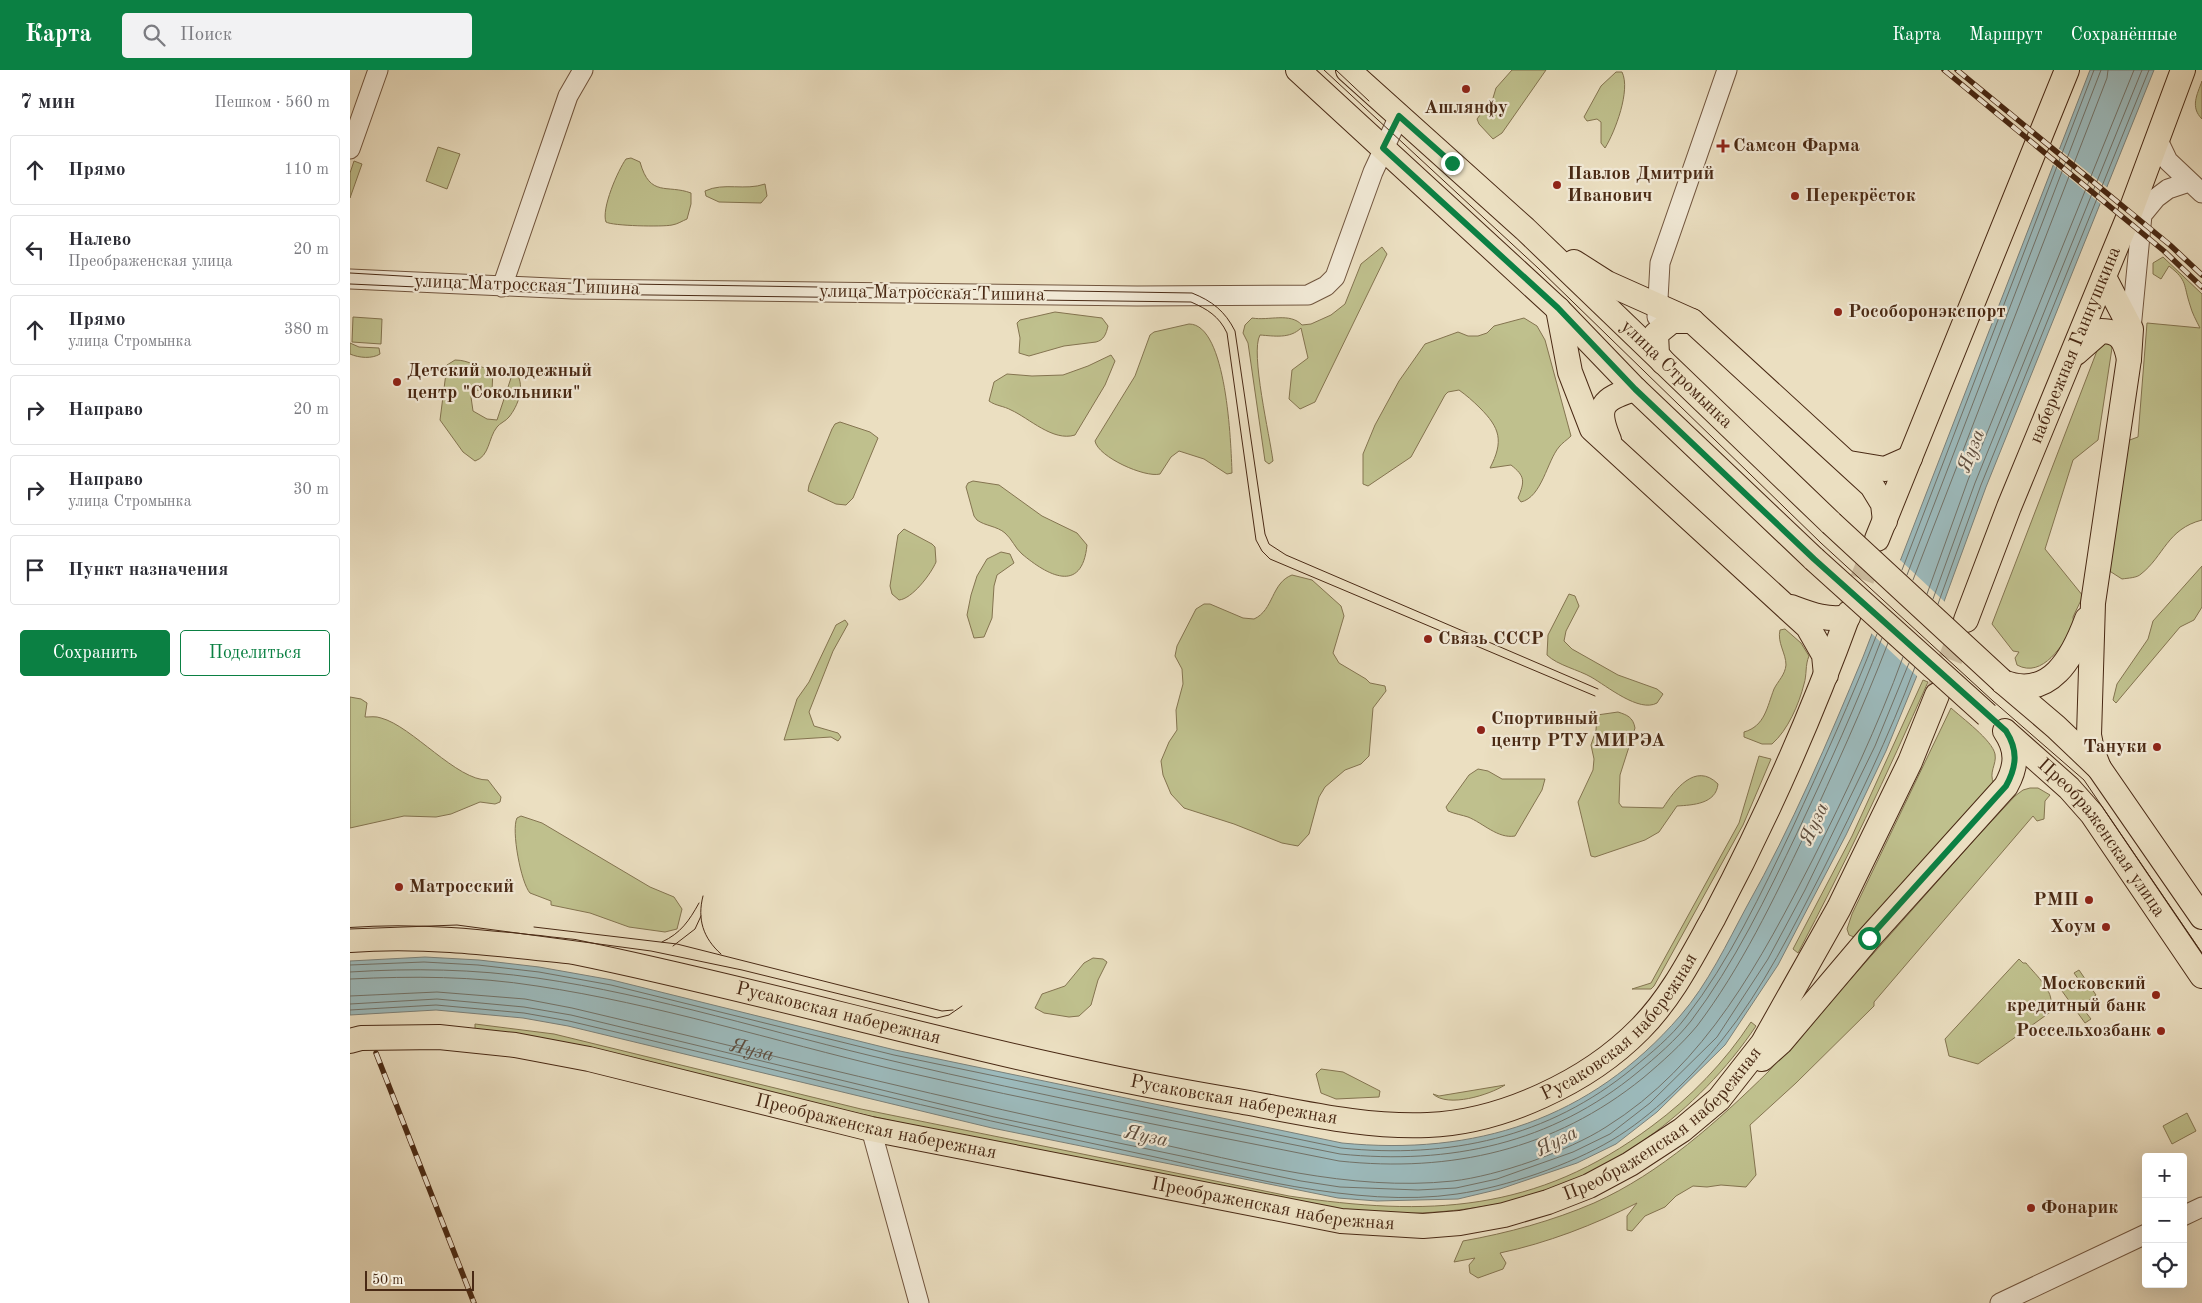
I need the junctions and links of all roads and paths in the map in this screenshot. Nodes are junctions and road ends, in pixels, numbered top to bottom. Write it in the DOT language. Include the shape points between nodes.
graph roads {
  1 [pos="378,70"];
  2 [pos="583,70"];
  3 [pos="1298,70"];
  4 [pos="1348,70"];
  5 [pos="1727,70"];
  6 [pos="2067,70"];
  7 [pos="2183,70"];
  8 [pos="1399,116"];
  9 [pos="2157,138"];
  10 [pos="1383,148"];
  11 [pos="350,149"];
  12 [pos="2196,188"];
  13 [pos="2135,196"];
  14 [pos="1525,229"];
  15 [pos="2104,277"];
  16 [pos="350,279"];
  17 [pos="502,287"];
  18 [pos="1657,305"];
  19 [pos="1558,308"];
  20 [pos="1692,321"];
  21 [pos="2131,329"];
  22 [pos="1656,334"];
  23 [pos="2071,357"];
  24 [pos="2129,359"];
  25 [pos="1666,365"];
  26 [pos="1635,389"];
  27 [pos="1612,447"];
  28 [pos="1910,458"];
  29 [pos="1849,464"];
  30 [pos="2093,603"];
  31 [pos="1784,605"];
  32 [pos="1966,620"];
  33 [pos="1826,675"];
  34 [pos="2002,681"];
  35 [pos="1937,695"];
  36 [pos="1987,714"];
  37 [pos="2006,731"];
  38 [pos="2099,768"];
  39 [pos="2060,780"];
  40 [pos="2006,786"];
  41 [pos="1839,908"];
  42 [pos="2202,917"];
  43 [pos="1869,938"];
  44 [pos="350,940"];
  45 [pos="2202,976"];
  46 [pos="350,1041"];
  47 [pos="1719,1099"];
  48 [pos="871,1129"];
  49 [pos="2202,1207"];
  50 [pos="2187,1214"];
  51 [pos="2142,1236"];
  52 [pos="918,1303"];
  53 [pos="2000,1303"];
  1 -- 11 [label="street"];
  2 -- 17 [label="street" via="568,96"];
  3 -- 10 [label="main road, улица Стромынка"];
  4 -- 8 [label="main road, улица Стромынка"];
  5 -- 18 [label="street" via="1660,262"];
  6 -- 28 [label="main road"];
  7 -- 9 [label="main road, набережная Ганнушкина"];
  8 -- 10 [label="street, улица Матросская Тишина"];
  8 -- 14 [label="main road, улица Стромынка"];
  9 -- 12 [label="street" via="2163,155"];
  9 -- 13 [label="main road, набережная Ганнушкина"];
  10 -- 17 [label="street, улица Матросская Тишина" via="1335,277 1326,286 1308,294 1119,296"];
  10 -- 19 [label="main road, улица Стромынка"];
  12 -- 13 [label="street" via="2166,180"];
  12 -- 21 [label="street" via="2168,189 2142,215"];
  13 -- 15 [label="main road, набережная Ганнушкина"];
  14 -- 18 [label="main road" via="1607,283"];
  14 -- 25 [label="main road, улица Стромынка"];
  15 -- 21 [label="main road"];
  15 -- 23 [label="main road, набережная Ганнушкина"];
  16 -- 17 [label="street, улица Матросская Тишина"];
  18 -- 20 [label="main road"];
  18 -- 22 [label="street"];
  19 -- 26 [label="main road, улица Стромынка"];
  19 -- 27 [label="main road" via="1570,372 1582,407 1592,429"];
  20 -- 22 [label="main road" via="1672,321"];
  20 -- 29 [label="main road"];
  21 -- 24 [label="main road"];
  22 -- 25 [label="main road" via="1657,354"];
  23 -- 24 [label="main road" via="2096,334 2110,331 2124,341"];
  23 -- 32 [label="main road, набережная Ганнушкина"];
  24 -- 30 [label="main road"];
  25 -- 34 [label="main road, улица Стромынка, bridge" via="1830,523"];
  26 -- 27 [label="main road" via="1611,398 1602,409 1603,426"];
  26 -- 36 [label="main road, улица Стромынка, bridge" via="1814,559"];
  27 -- 31 [label="main road"];
  28 -- 29 [label="main road" via="1885,469"];
  28 -- 29 [label="main road" via="1881,530 1883,504 1872,486"];
  30 -- 34 [label="main road" via="2071,655 2052,677 2038,686 2027,688"];
  30 -- 38 [label="main road" via="2089,735"];
  31 -- 33 [label="main road" via="1815,636 1824,655"];
  31 -- 33 [label="main road, Русаковская набережная" via="1818,617 1838,619 1849,615"];
  33 -- 44 [label="main road, Русаковская набережная" via="1744,860 1665,1001 1640,1030 1577,1078 1519,1106 1452,1123 1429,1126 1361,1122 1176,1091 574,952 391,937"];
  34 -- 38 [label="main road, Преображенская улица"];
  35 -- 41 [label="main road, Преображенская набережная" via="1910,762"];
  36 -- 37 [label="main road, Преображенская улица"];
  37 -- 39 [label="main road, Преображенская улица"];
  37 -- 40 [label="main road" via="2013,742 2015,756 2014,769"];
  38 -- 42 [label="main road, Преображенская улица"];
  39 -- 40 [label="main road" via="2046,774 2032,774"];
  39 -- 45 [label="main road, Преображенская улица" via="2092,814"];
  40 -- 43 [label="main road"];
  41 -- 43 [label="main road" via="1839,932 1844,940 1852,944"];
  41 -- 47 [label="main road, Преображенская набережная" via="1763,1043"];
  43 -- 47 [label="main road" via="1780,1042"];
  46 -- 48 [label="main road, Преображенская набережная" via="361,1038 439,1038 515,1045 589,1059"];
  47 -- 48 [label="main road, Преображенская набережная" via="1682,1130 1589,1186 1504,1215 1422,1226 1341,1221"];
  48 -- 52 [label="street"];
  49 -- 50 [label="street"];
  51 -- 53 [label="street"];
}
